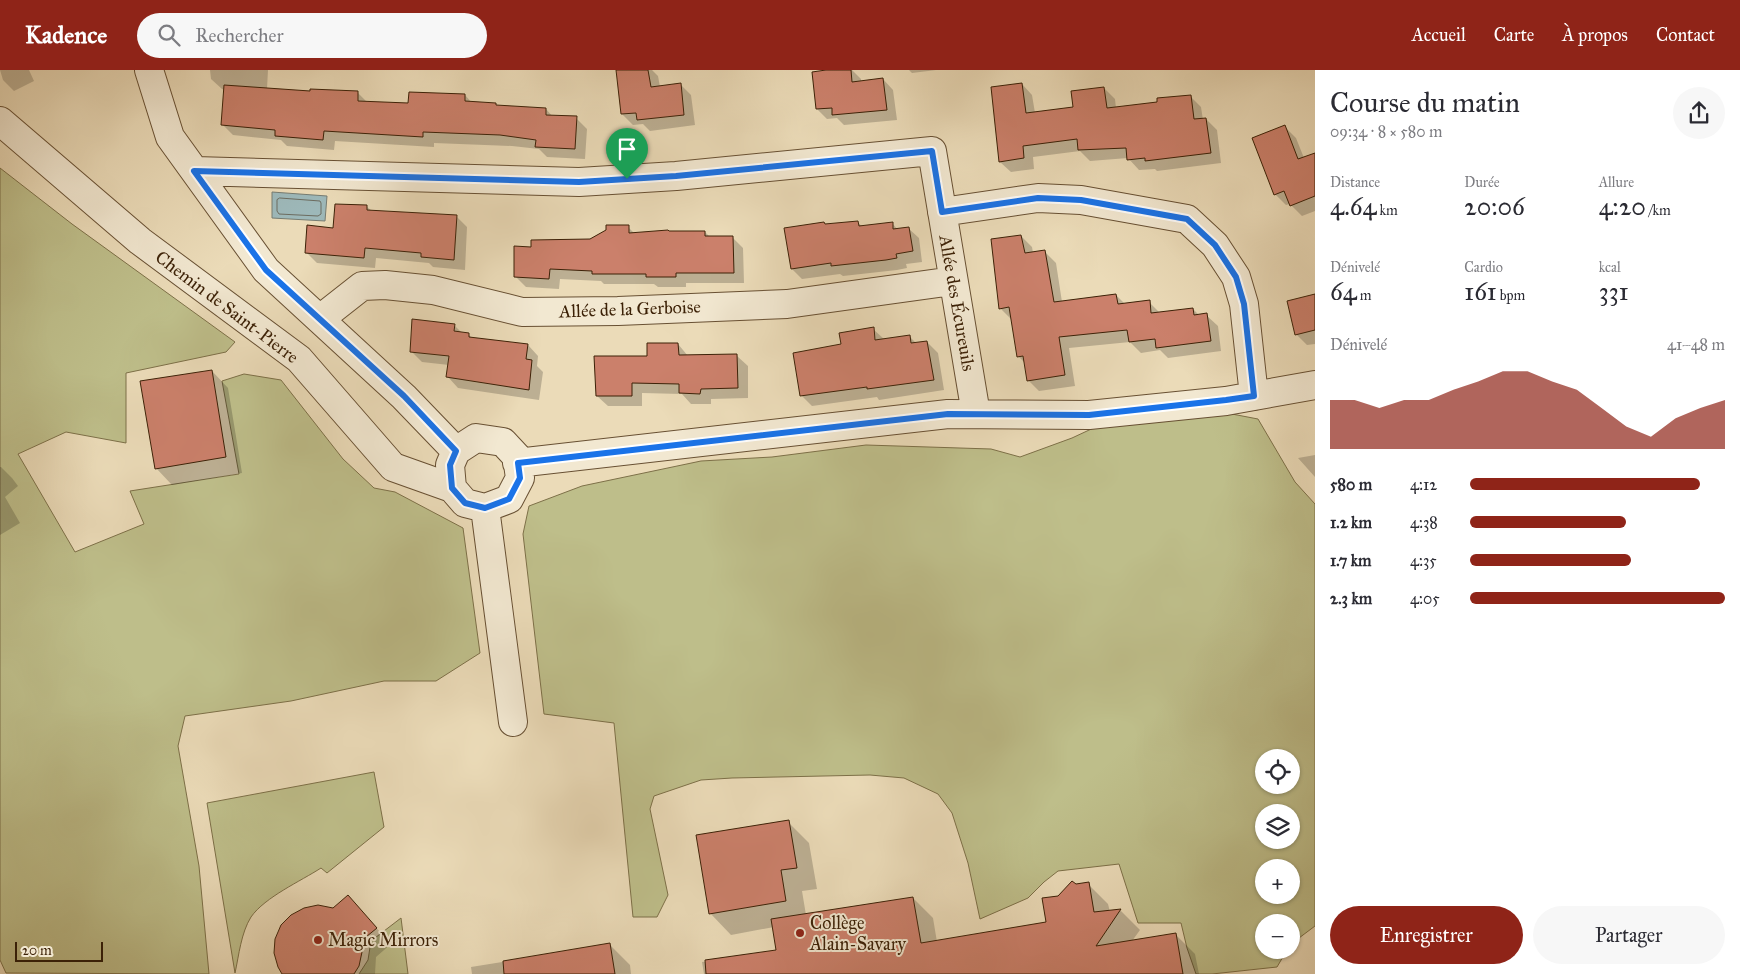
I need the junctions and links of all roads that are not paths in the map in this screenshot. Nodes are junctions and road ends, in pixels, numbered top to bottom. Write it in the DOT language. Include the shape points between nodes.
graph roads {
  1 [pos="149,70"];
  2 [pos="0,121"];
  3 [pos="194,171"];
  4 [pos="942,212"];
  5 [pos="954,281"];
  6 [pos="320,319"];
  7 [pos="1315,385"];
  8 [pos="1254,396"];
  9 [pos="976,414"];
  10 [pos="456,451"];
  11 [pos="518,463"];
  12 [pos="452,488"];
  13 [pos="485,508"];
  14 [pos="513,722"];
  1 -- 3 [label="street" via="170,137"];
  2 -- 12 [label="street, Chemin de Saint-Pierre" via="140,241 299,359 393,467"];
  3 -- 4 [label="street, Allée des Écureuils" via="579,182 676,176 932,151"];
  3 -- 6 [label="street" via="266,270"];
  4 -- 5 [label="street, Allée des Écureuils"];
  4 -- 8 [label="street" via="1038,198 1081,200 1187,219 1215,245 1236,277 1244,304"];
  5 -- 6 [label="street, Allée de la Gerboise" via="787,304 522,312 433,290 362,286"];
  5 -- 9 [label="street, Allée des Écureuils"];
  6 -- 10 [label="street" via="404,396"];
  7 -- 8 [label="street"];
  8 -- 9 [label="street" via="1089,415"];
  9 -- 11 [label="street" via="948,414"];
  10 -- 11 [label="street" via="476,438 503,442 517,457"];
  10 -- 12 [label="street" via="450,465"];
  11 -- 13 [label="street" via="520,478 509,499"];
  12 -- 13 [label="street" via="465,503"];
  13 -- 14 [label="street"];
}
